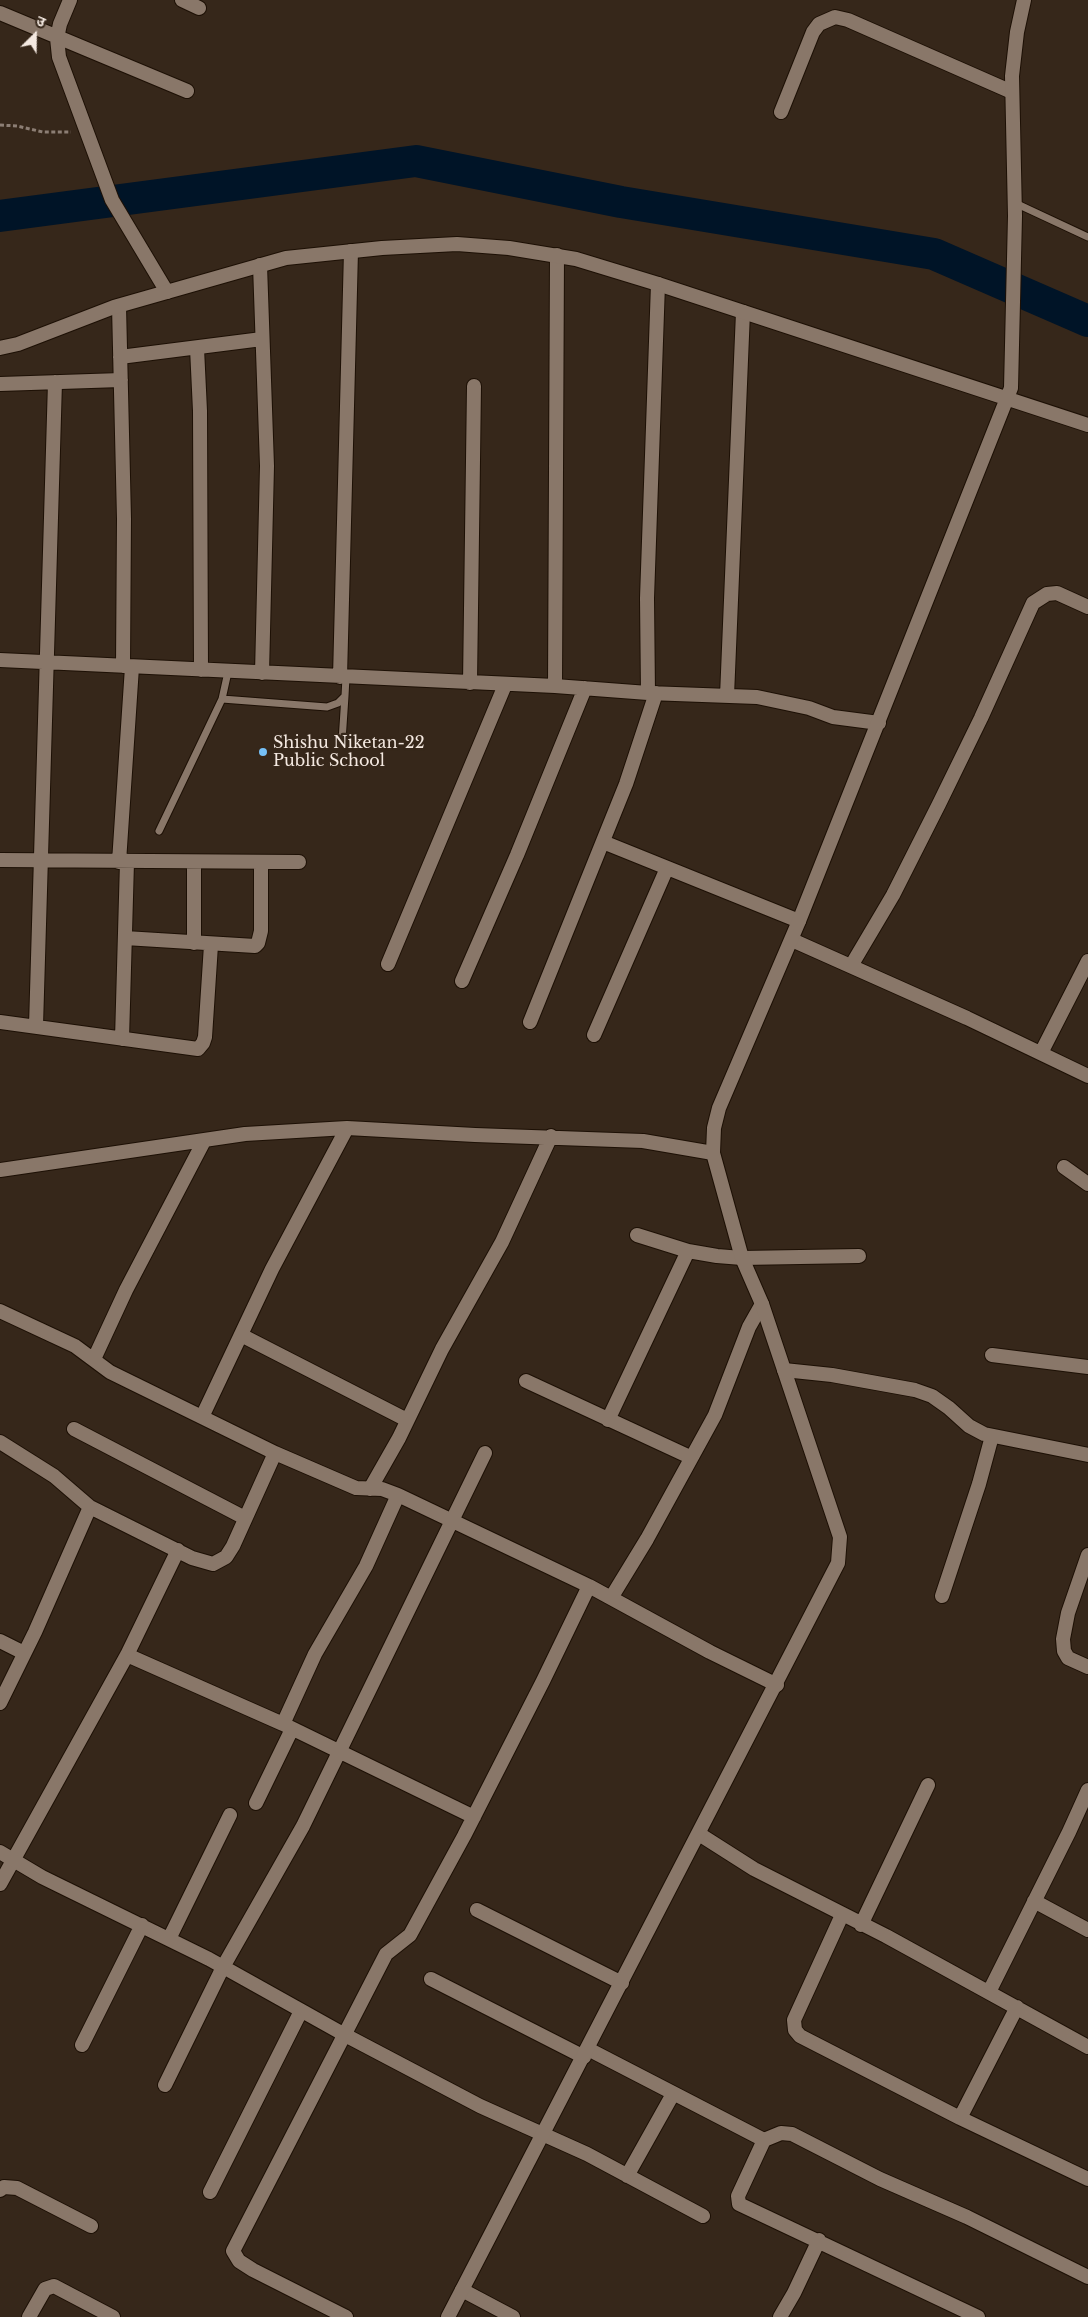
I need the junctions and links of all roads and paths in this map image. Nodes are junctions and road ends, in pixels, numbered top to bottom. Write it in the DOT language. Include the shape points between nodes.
graph roads {
  1 [pos="70,0"];
  2 [pos="182,0"];
  3 [pos="1024,0"];
  4 [pos="199,8"];
  5 [pos="0,13"];
  6 [pos="57,38"];
  7 [pos="187,91"];
  8 [pos="1012,92"];
  9 [pos="781,112"];
  10 [pos="0,125"];
  11 [pos="85,128"];
  12 [pos="1014,210"];
  13 [pos="1088,237"];
  14 [pos="351,252"];
  15 [pos="557,255"];
  16 [pos="260,265"];
  17 [pos="658,284"];
  18 [pos="167,292"];
  19 [pos="119,306"];
  20 [pos="744,312"];
  21 [pos="262,339"];
  22 [pos="0,348"];
  23 [pos="197,348"];
  24 [pos="120,357"];
  25 [pos="121,380"];
  26 [pos="55,382"];
  27 [pos="0,384"];
  28 [pos="474,386"];
  29 [pos="1007,400"];
  30 [pos="1088,425"];
  31 [pos="1088,607"];
  32 [pos="0,660"];
  33 [pos="47,663"];
  34 [pos="128,666"];
  35 [pos="201,670"];
  36 [pos="228,672"];
  37 [pos="262,673"];
  38 [pos="343,677"];
  39 [pos="470,683"];
  40 [pos="505,685"];
  41 [pos="555,686"];
  42 [pos="585,688"];
  43 [pos="652,693"];
  44 [pos="345,696"];
  45 [pos="727,696"];
  46 [pos="222,700"];
  47 [pos="878,723"];
  48 [pos="342,741"];
  49 [pos="159,831"];
  50 [pos="603,842"];
  51 [pos="0,860"];
  52 [pos="40,861"];
  53 [pos="123,862"];
  54 [pos="194,862"];
  55 [pos="261,862"];
  56 [pos="299,862"];
  57 [pos="668,868"];
  58 [pos="799,921"];
  59 [pos="125,938"];
  60 [pos="792,940"];
  61 [pos="194,943"];
  62 [pos="211,945"];
  63 [pos="1088,961"];
  64 [pos="388,964"];
  65 [pos="851,966"];
  66 [pos="462,981"];
  67 [pos="0,1022"];
  68 [pos="530,1022"];
  69 [pos="36,1026"];
  70 [pos="594,1035"];
  71 [pos="122,1038"];
  72 [pos="1041,1053"];
  73 [pos="1088,1076"];
  74 [pos="347,1128"];
  75 [pos="551,1136"];
  76 [pos="204,1141"];
  77 [pos="713,1153"];
  78 [pos="1064,1167"];
  79 [pos="0,1170"];
  80 [pos="1088,1184"];
  81 [pos="637,1235"];
  82 [pos="688,1251"];
  83 [pos="859,1256"];
  84 [pos="742,1258"];
  85 [pos="762,1304"];
  86 [pos="0,1311"];
  87 [pos="241,1335"];
  88 [pos="992,1356"];
  89 [pos="94,1359"];
  90 [pos="1088,1367"];
  91 [pos="784,1370"];
  92 [pos="526,1382"];
  93 [pos="202,1417"];
  94 [pos="407,1420"];
  95 [pos="608,1420"];
  96 [pos="74,1429"];
  97 [pos="992,1436"];
  98 [pos="0,1442"];
  99 [pos="275,1453"];
  100 [pos="485,1453"];
  101 [pos="1088,1455"];
  102 [pos="690,1457"];
  103 [pos="370,1489"];
  104 [pos="398,1495"];
  105 [pos="90,1507"];
  106 [pos="246,1518"];
  107 [pos="452,1522"];
  108 [pos="178,1550"];
  109 [pos="1088,1555"];
  110 [pos="589,1586"];
  111 [pos="942,1596"];
  112 [pos="611,1598"];
  113 [pos="0,1641"];
  114 [pos="24,1653"];
  115 [pos="127,1655"];
  116 [pos="1088,1667"];
  117 [pos="777,1685"];
  118 [pos="0,1703"];
  119 [pos="288,1726"];
  120 [pos="340,1752"];
  121 [pos="928,1785"];
  122 [pos="1088,1790"];
  123 [pos="256,1803"];
  124 [pos="230,1815"];
  125 [pos="474,1817"];
  126 [pos="699,1834"];
  127 [pos="0,1852"];
  128 [pos="12,1859"];
  129 [pos="0,1884"];
  130 [pos="1034,1901"];
  131 [pos="477,1910"];
  132 [pos="842,1915"];
  133 [pos="861,1924"];
  134 [pos="142,1925"];
  135 [pos="1088,1930"];
  136 [pos="169,1939"];
  137 [pos="223,1967"];
  138 [pos="431,1979"];
  139 [pos="622,1983"];
  140 [pos="990,1992"];
  141 [pos="1016,2007"];
  142 [pos="301,2011"];
  143 [pos="345,2035"];
  144 [pos="82,2045"];
  145 [pos="1088,2047"];
  146 [pos="586,2053"];
  147 [pos="165,2085"];
  148 [pos="673,2094"];
  149 [pos="960,2118"];
  150 [pos="544,2134"];
  151 [pos="764,2140"];
  152 [pos="627,2176"];
  153 [pos="1088,2179"];
  154 [pos="1,2188"];
  155 [pos="210,2192"];
  156 [pos="703,2216"];
  157 [pos="91,2226"];
  158 [pos="819,2240"];
  159 [pos="1088,2277"];
  160 [pos="462,2290"];
  161 [pos="29,2317"];
  162 [pos="113,2317"];
  163 [pos="346,2317"];
  164 [pos="448,2317"];
  165 [pos="513,2317"];
  166 [pos="780,2317"];
  167 [pos="978,2317"];
  1 -- 6 [label="street"];
  2 -- 4 [label="street"];
  3 -- 8 [label="street" via="1017,32"];
  5 -- 6 [label="street"];
  6 -- 7 [label="street"];
  6 -- 11 [label="street" via="59,57"];
  8 -- 9 [label="street" via="835,17 819,24 813,32"];
  8 -- 12 [label="street"];
  10 -- 11 [label="path" via="60,133"];
  11 -- 18 [label="street" via="112,200"];
  12 -- 13 [label="lane"];
  12 -- 29 [label="street" via="1013,376"];
  14 -- 15 [label="street" via="457,244"];
  14 -- 16 [label="street" via="286,258"];
  14 -- 38 [label="street"];
  15 -- 17 [label="street"];
  15 -- 41 [label="street"];
  16 -- 18 [label="street"];
  16 -- 21 [label="street"];
  17 -- 20 [label="street"];
  17 -- 43 [label="street" via="647,598"];
  18 -- 19 [label="street"];
  19 -- 22 [label="street"];
  19 -- 24 [label="street"];
  20 -- 29 [label="street"];
  20 -- 45 [label="street"];
  21 -- 23 [label="street"];
  21 -- 37 [label="street" via="267,466"];
  23 -- 24 [label="street"];
  23 -- 35 [label="street"];
  24 -- 25 [label="street"];
  25 -- 26 [label="street"];
  25 -- 34 [label="street"];
  26 -- 27 [label="street"];
  26 -- 33 [label="street"];
  28 -- 39 [label="street"];
  29 -- 30 [label="street"];
  29 -- 47 [label="street"];
  31 -- 65 [label="street" via="1058,593 1047,594 1033,603 943,796 893,894"];
  32 -- 33 [label="street"];
  33 -- 34 [label="street"];
  33 -- 52 [label="street"];
  34 -- 35 [label="street"];
  34 -- 53 [label="street"];
  35 -- 36 [label="street"];
  36 -- 37 [label="street"];
  36 -- 46 [label="lane"];
  37 -- 38 [label="street"];
  38 -- 39 [label="street"];
  38 -- 44 [label="lane"];
  39 -- 40 [label="street"];
  40 -- 41 [label="street"];
  40 -- 64 [label="street"];
  41 -- 42 [label="street"];
  42 -- 43 [label="street"];
  42 -- 66 [label="street"];
  43 -- 45 [label="street"];
  43 -- 50 [label="street" via="626,784"];
  44 -- 46 [label="lane" via="338,703 327,706"];
  44 -- 48 [label="lane"];
  45 -- 47 [label="street" via="757,697 809,708 833,717"];
  46 -- 49 [label="lane"];
  47 -- 58 [label="street"];
  50 -- 57 [label="street"];
  50 -- 68 [label="street"];
  51 -- 52 [label="street"];
  52 -- 53 [label="street"];
  52 -- 69 [label="street"];
  53 -- 54 [label="street"];
  53 -- 59 [label="street"];
  54 -- 55 [label="street"];
  54 -- 61 [label="street"];
  55 -- 56 [label="street"];
  55 -- 62 [label="street" via="261,931 258,943 249,947"];
  57 -- 58 [label="street"];
  57 -- 70 [label="street"];
  58 -- 60 [label="street"];
  59 -- 61 [label="street"];
  59 -- 71 [label="street"];
  60 -- 65 [label="street"];
  60 -- 77 [label="street" via="719,1108"];
  61 -- 62 [label="street"];
  62 -- 71 [label="street" via="205,1037 200,1047 193,1049"];
  63 -- 72 [label="street"];
  65 -- 72 [label="street"];
  67 -- 69 [label="street"];
  69 -- 71 [label="street"];
  72 -- 73 [label="street"];
  74 -- 75 [label="street"];
  74 -- 76 [label="street" via="245,1134"];
  74 -- 87 [label="street"];
  75 -- 77 [label="street" via="643,1141"];
  75 -- 94 [label="street" via="502,1242 442,1349"];
  76 -- 79 [label="street"];
  76 -- 89 [label="street" via="126,1290"];
  77 -- 84 [label="street"];
  78 -- 80 [label="street"];
  81 -- 82 [label="street"];
  82 -- 84 [label="street"];
  82 -- 95 [label="street"];
  83 -- 84 [label="street"];
  84 -- 85 [label="street"];
  85 -- 91 [label="street"];
  85 -- 102 [label="street" via="714,1415"];
  86 -- 89 [label="street" via="75,1346"];
  87 -- 93 [label="street"];
  87 -- 94 [label="street"];
  88 -- 90 [label="street"];
  89 -- 93 [label="street" via="110,1372"];
  91 -- 97 [label="street" via="914,1390 932,1396 969,1426"];
  91 -- 117 [label="street" via="840,1538 840,1551 834,1576"];
  92 -- 95 [label="street"];
  93 -- 99 [label="street"];
  94 -- 103 [label="street"];
  95 -- 102 [label="street"];
  96 -- 106 [label="street"];
  97 -- 101 [label="street"];
  97 -- 111 [label="street"];
  98 -- 105 [label="street" via="54,1476"];
  99 -- 103 [label="street" via="356,1488"];
  99 -- 106 [label="street"];
  100 -- 107 [label="street"];
  102 -- 112 [label="street" via="647,1539"];
  103 -- 104 [label="street"];
  104 -- 107 [label="street"];
  104 -- 119 [label="street" via="366,1566 315,1654"];
  105 -- 108 [label="street"];
  105 -- 114 [label="street"];
  106 -- 108 [label="street" via="233,1546 219,1562 204,1563"];
  107 -- 110 [label="street"];
  107 -- 120 [label="street"];
  108 -- 115 [label="street"];
  109 -- 116 [label="street" via="1068,1613 1063,1639 1068,1658"];
  110 -- 112 [label="street"];
  110 -- 125 [label="street"];
  112 -- 117 [label="street"];
  113 -- 114 [label="street"];
  114 -- 118 [label="street"];
  115 -- 119 [label="street"];
  115 -- 128 [label="street"];
  117 -- 126 [label="street"];
  119 -- 120 [label="street"];
  119 -- 123 [label="street"];
  120 -- 125 [label="street"];
  120 -- 137 [label="street"];
  121 -- 133 [label="street"];
  122 -- 130 [label="street"];
  124 -- 136 [label="street"];
  125 -- 143 [label="street" via="410,1935 386,1954"];
  126 -- 132 [label="street" via="754,1870"];
  126 -- 139 [label="street"];
  127 -- 128 [label="street"];
  128 -- 129 [label="street"];
  128 -- 134 [label="street"];
  130 -- 135 [label="street"];
  130 -- 140 [label="street"];
  131 -- 139 [label="street"];
  132 -- 133 [label="street"];
  132 -- 149 [label="street" via="794,2020 794,2030 807,2041"];
  133 -- 140 [label="street"];
  134 -- 136 [label="street"];
  134 -- 144 [label="street"];
  136 -- 137 [label="street"];
  137 -- 142 [label="street"];
  137 -- 147 [label="street"];
  138 -- 146 [label="street"];
  139 -- 146 [label="street"];
  140 -- 141 [label="street"];
  141 -- 145 [label="street"];
  141 -- 149 [label="street"];
  142 -- 143 [label="street"];
  142 -- 155 [label="street"];
  143 -- 150 [label="street" via="480,2106"];
  143 -- 163 [label="street" via="233,2251 239,2261 253,2270"];
  146 -- 148 [label="street"];
  146 -- 150 [label="street"];
  148 -- 151 [label="street"];
  148 -- 152 [label="street"];
  149 -- 153 [label="street"];
  150 -- 152 [label="street"];
  150 -- 160 [label="street"];
  151 -- 158 [label="street" via="738,2196 739,2204"];
  151 -- 159 [label="street" via="781,2133 797,2136 880,2179 973,2220"];
  152 -- 156 [label="street"];
  154 -- 157 [label="street" via="16,2188"];
  158 -- 166 [label="street"];
  158 -- 167 [label="street"];
  160 -- 164 [label="street"];
  160 -- 165 [label="street"];
  161 -- 162 [label="street" via="39,2296 54,2286"];
}
